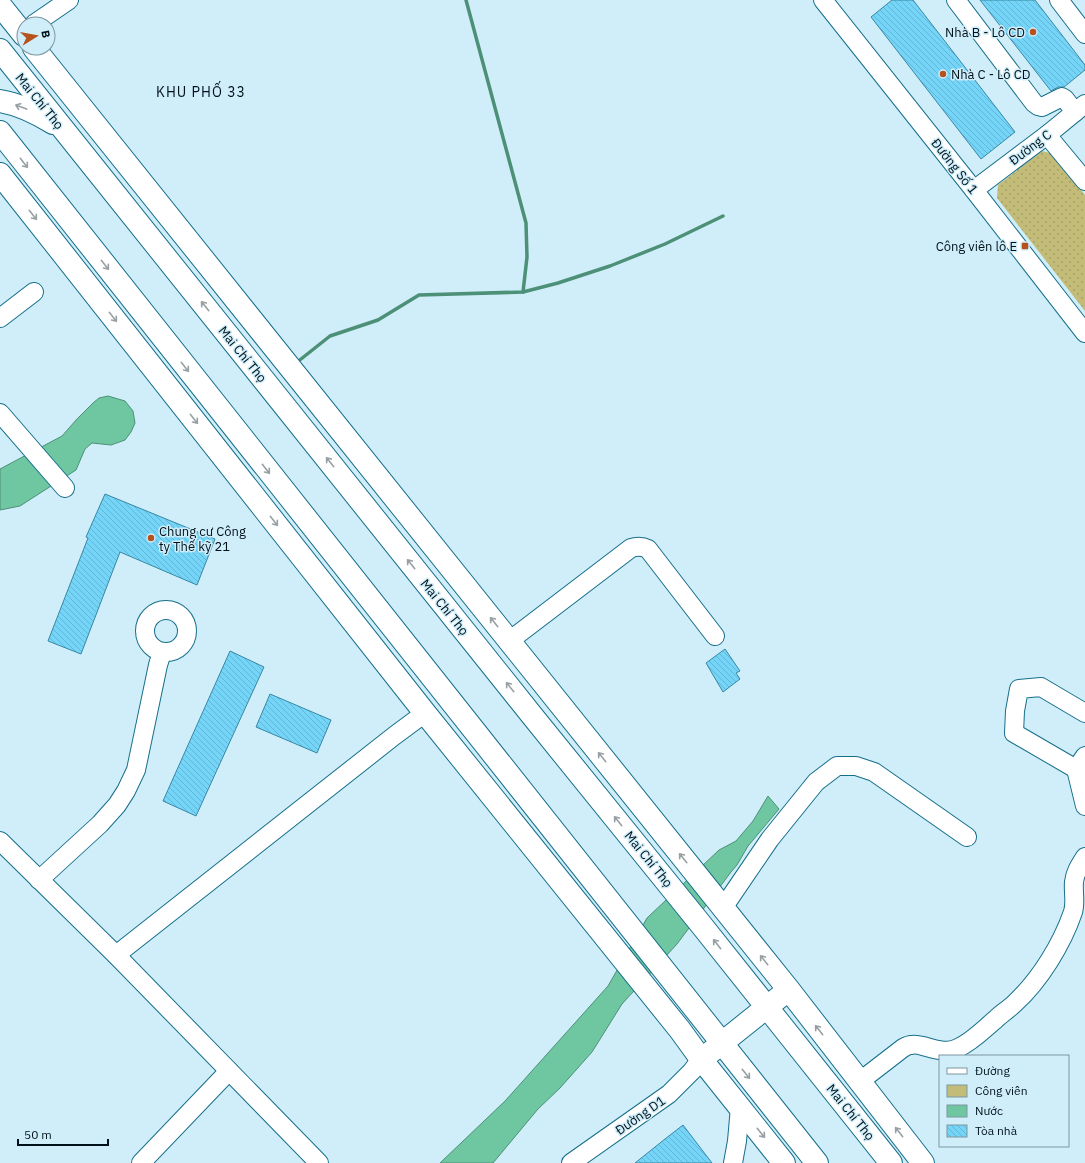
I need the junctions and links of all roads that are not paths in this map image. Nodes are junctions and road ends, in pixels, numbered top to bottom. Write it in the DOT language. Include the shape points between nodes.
graph roads {
  1 [pos="69,0"];
  2 [pos="823,0"];
  3 [pos="956,0"];
  4 [pos="1059,0"];
  5 [pos="0,5"];
  6 [pos="51,16"];
  7 [pos="1078,16"];
  8 [pos="16,23"];
  9 [pos="1085,34"];
  10 [pos="16,49"];
  11 [pos="44,56"];
  12 [pos="3,63"];
  13 [pos="0,101"];
  14 [pos="1080,108"];
  15 [pos="64,130"];
  16 [pos="0,132"];
  17 [pos="1047,135"];
  18 [pos="0,174"];
  19 [pos="1085,181"];
  20 [pos="974,190"];
  21 [pos="34,292"];
  22 [pos="0,318"];
  23 [pos="1085,333"];
  24 [pos="0,413"];
  25 [pos="65,488"];
  26 [pos="715,636"];
  27 [pos="509,641"];
  28 [pos="162,652"];
  29 [pos="426,713"];
  30 [pos="1085,713"];
  31 [pos="1080,763"];
  32 [pos="1085,806"];
  33 [pos="967,837"];
  34 [pos="0,841"];
  35 [pos="1085,857"];
  36 [pos="39,880"];
  37 [pos="723,908"];
  38 [pos="116,955"];
  39 [pos="788,990"];
  40 [pos="767,1007"];
  41 [pos="722,1043"];
  42 [pos="701,1059"];
  43 [pos="229,1071"];
  44 [pos="859,1082"];
  45 [pos="740,1107"];
  46 [pos="141,1163"];
  47 [pos="319,1163"];
  48 [pos="572,1163"];
  49 [pos="733,1163"];
  50 [pos="784,1163"];
  51 [pos="817,1163"];
  52 [pos="891,1163"];
  53 [pos="923,1163"];
  1 -- 6 [label="street"];
  2 -- 20 [label="street, Đường Số 1"];
  3 -- 14 [label="street" via="1034,103 1042,107 1062,97"];
  4 -- 7 [label="street"];
  5 -- 8 [label="main road, Mai Chí Thọ"];
  7 -- 9 [label="street"];
  10 -- 12 [label="main road"];
  27 -- 11 [label="main road, Mai Chí Thọ, one-way"];
  12 -- 15 [label="main road, Mai Chí Thọ"];
  15 -- 13 [label="main road, one-way" via="23,107"];
  14 -- 17 [label="street, Đường C"];
  40 -- 15 [label="main road, Mai Chí Thọ, one-way"];
  16 -- 41 [label="main road, one-way"];
  17 -- 19 [label="street"];
  17 -- 20 [label="street, Đường C"];
  18 -- 29 [label="main road, one-way"];
  20 -- 23 [label="street, Đường Số 1"];
  21 -- 22 [label="street"];
  24 -- 25 [label="street"];
  26 -- 27 [label="street" via="648,549 636,546"];
  37 -- 27 [label="main road, Mai Chí Thọ, one-way"];
  28 -- 36 [label="street" via="136,770 126,791 100,824"];
  29 -- 38 [label="street"];
  29 -- 42 [label="main road"];
  30 -- 31 [label="street" via="1041,687 1019,689 1014,732"];
  31 -- 32 [label="street"];
  33 -- 37 [label="street" via="874,772 856,766 837,766 816,782 770,839"];
  34 -- 36 [label="street"];
  35 -- 44 [label="street" via="1077,870 1074,882 1074,908 1068,926 1038,978 1015,1003 974,1038 959,1047 948,1051 910,1045"];
  36 -- 38 [label="street"];
  39 -- 37 [label="main road, Mai Chí Thọ, one-way"];
  38 -- 43 [label="street"];
  39 -- 40 [label="main road"];
  44 -- 39 [label="main road, Mai Chí Thọ, one-way"];
  40 -- 41 [label="main road"];
  40 -- 52 [label="main road, Mai Chí Thọ"];
  41 -- 42 [label="main road"];
  41 -- 51 [label="main road, one-way"];
  42 -- 45 [label="main road"];
  42 -- 48 [label="street, Đường D1" via="669,1094"];
  43 -- 46 [label="street"];
  43 -- 47 [label="street"];
  53 -- 44 [label="main road, Mai Chí Thọ, one-way"];
  45 -- 49 [label="street"];
  45 -- 50 [label="main road, one-way"];
}
